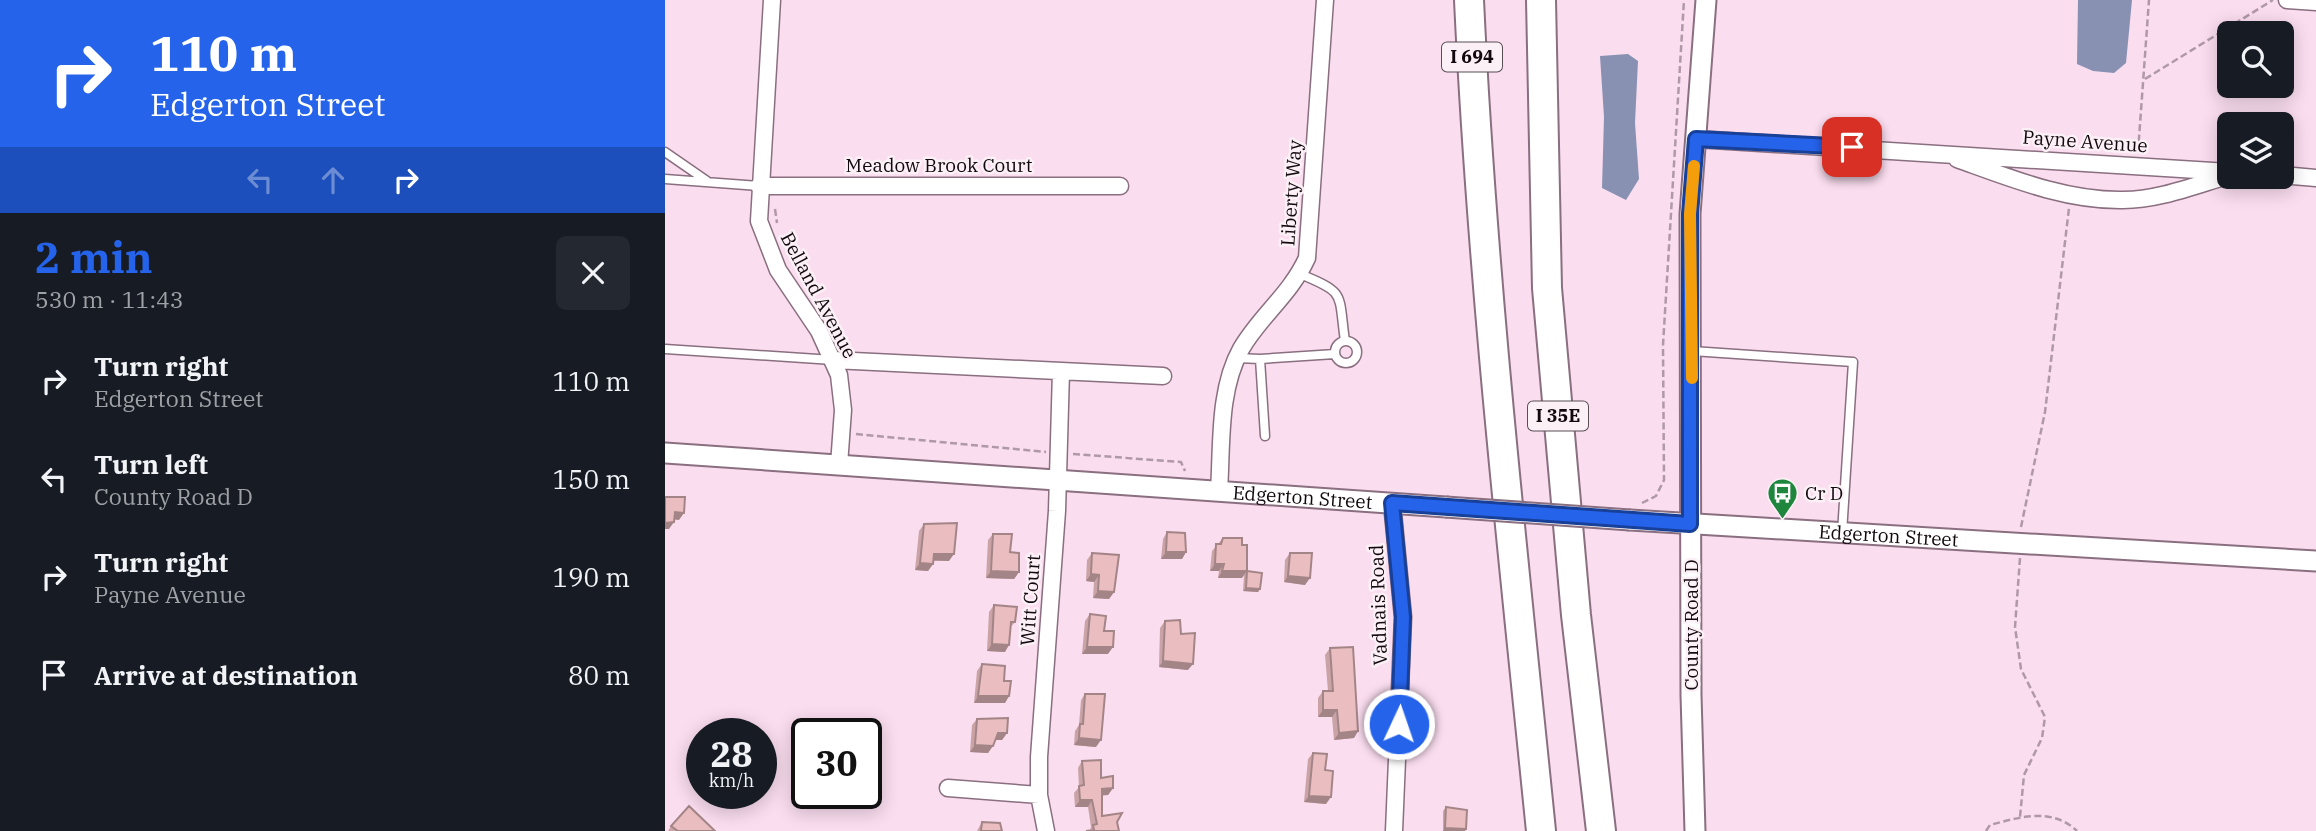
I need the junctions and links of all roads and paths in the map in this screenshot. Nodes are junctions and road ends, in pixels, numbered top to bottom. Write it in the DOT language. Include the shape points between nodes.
graph roads {
  1 [pos="772,0"];
  2 [pos="1325,0"];
  3 [pos="1469,0"];
  4 [pos="1475,0"];
  5 [pos="1541,0"];
  6 [pos="1684,0"];
  7 [pos="1706,0"];
  8 [pos="2149,0"];
  9 [pos="2273,0"];
  10 [pos="2287,0"];
  11 [pos="2316,2"];
  12 [pos="2144,80"];
  13 [pos="1474,114"];
  14 [pos="1696,139"];
  15 [pos="665,152"];
  16 [pos="1938,153"];
  17 [pos="2137,166"];
  18 [pos="2217,172"];
  19 [pos="2217,177"];
  20 [pos="2294,177"];
  21 [pos="2316,178"];
  22 [pos="665,179"];
  23 [pos="709,182"];
  24 [pos="759,186"];
  25 [pos="1120,186"];
  26 [pos="2069,204"];
  27 [pos="1300,274"];
  28 [pos="1345,341"];
  29 [pos="665,349"];
  30 [pos="1692,351"];
  31 [pos="1335,354"];
  32 [pos="1237,358"];
  33 [pos="1260,359"];
  34 [pos="833,360"];
  35 [pos="1061,370"];
  36 [pos="1163,376"];
  37 [pos="1265,436"];
  38 [pos="665,453"];
  39 [pos="839,465"];
  40 [pos="1059,481"];
  41 [pos="1219,491"];
  42 [pos="1392,503"];
  43 [pos="1634,512"];
  44 [pos="1690,524"];
  45 [pos="2021,529"];
  46 [pos="1842,533"];
  47 [pos="2019,557"];
  48 [pos="2316,561"];
  49 [pos="948,788"];
  50 [pos="1039,795"];
  51 [pos="2020,817"];
  52 [pos="1046,831"];
  53 [pos="1394,831"];
  54 [pos="1541,831"];
  55 [pos="1601,831"];
  56 [pos="1695,831"];
  57 [pos="1986,831"];
  58 [pos="2077,831"];
  1 -- 24 [label="street, Belland Avenue"];
  2 -- 27 [label="street, Liberty Way" via="1310,237"];
  3 -- 13 [label="highway, I 694"];
  4 -- 13 [label="highway, I 35E"];
  5 -- 55 [label="highway, I 35E" via="1547,288 1576,615"];
  6 -- 43 [label="path" via="1663,345 1664,480 1656,496"];
  7 -- 14 [label="street, County Road D"];
  8 -- 12 [label="path"];
  9 -- 12 [label="path"];
  10 -- 11 [label="street"];
  12 -- 17 [label="path"];
  13 -- 54 [label="highway, I 35E"];
  14 -- 16 [label="street, Payne Avenue"];
  14 -- 30 [label="street, County Road D" via="1690,214"];
  15 -- 23 [label="lane"];
  16 -- 17 [label="street, Payne Avenue"];
  16 -- 19 [label="street, Payne Avenue" via="2046,190 2086,198 2124,200 2169,194"];
  17 -- 18 [label="street, Payne Avenue"];
  20 -- 21 [label="street"];
  22 -- 23 [label="lane"];
  23 -- 24 [label="lane"];
  24 -- 25 [label="street, Meadow Brook Court"];
  24 -- 34 [label="street, Belland Avenue" via="759,221 771,254"];
  26 -- 45 [label="path" via="2045,412"];
  27 -- 28 [label="lane" via="1338,294"];
  27 -- 32 [label="street, Liberty Way"];
  28 -- 31 [label="lane"];
  28 -- 31 [label="lane" via="1355,346 1354,359 1345,363"];
  29 -- 34 [label="lane"];
  30 -- 44 [label="street, County Road D"];
  30 -- 46 [label="lane" via="1853,362"];
  31 -- 33 [label="lane"];
  32 -- 33 [label="lane"];
  32 -- 41 [label="street, Liberty Way" via="1226,396"];
  33 -- 37 [label="lane"];
  34 -- 35 [label="street"];
  34 -- 39 [label="street, Belland Avenue" via="843,410"];
  35 -- 36 [label="street"];
  35 -- 40 [label="street, Witt Court"];
  38 -- 39 [label="street, Edgerton Street"];
  39 -- 40 [label="street, Edgerton Street"];
  40 -- 41 [label="street, Edgerton Street"];
  40 -- 50 [label="street, Witt Court"];
  41 -- 42 [label="street, Edgerton Street"];
  42 -- 43 [label="street, Edgerton Street, bridge"];
  42 -- 53 [label="street, Vadnais Road" via="1403,617"];
  43 -- 44 [label="street, Edgerton Street"];
  44 -- 46 [label="street, Edgerton Street"];
  44 -- 56 [label="street, County Road D"];
  46 -- 48 [label="street, Edgerton Street"];
  47 -- 51 [label="path" via="2015,627 2021,669 2045,717 2042,738 2024,775"];
  49 -- 50 [label="street"];
  50 -- 52 [label="street, Witt Court"];
  51 -- 57 [label="path" via="1990,825"];
  51 -- 58 [label="path" via="2053,817 2067,821"];
}
